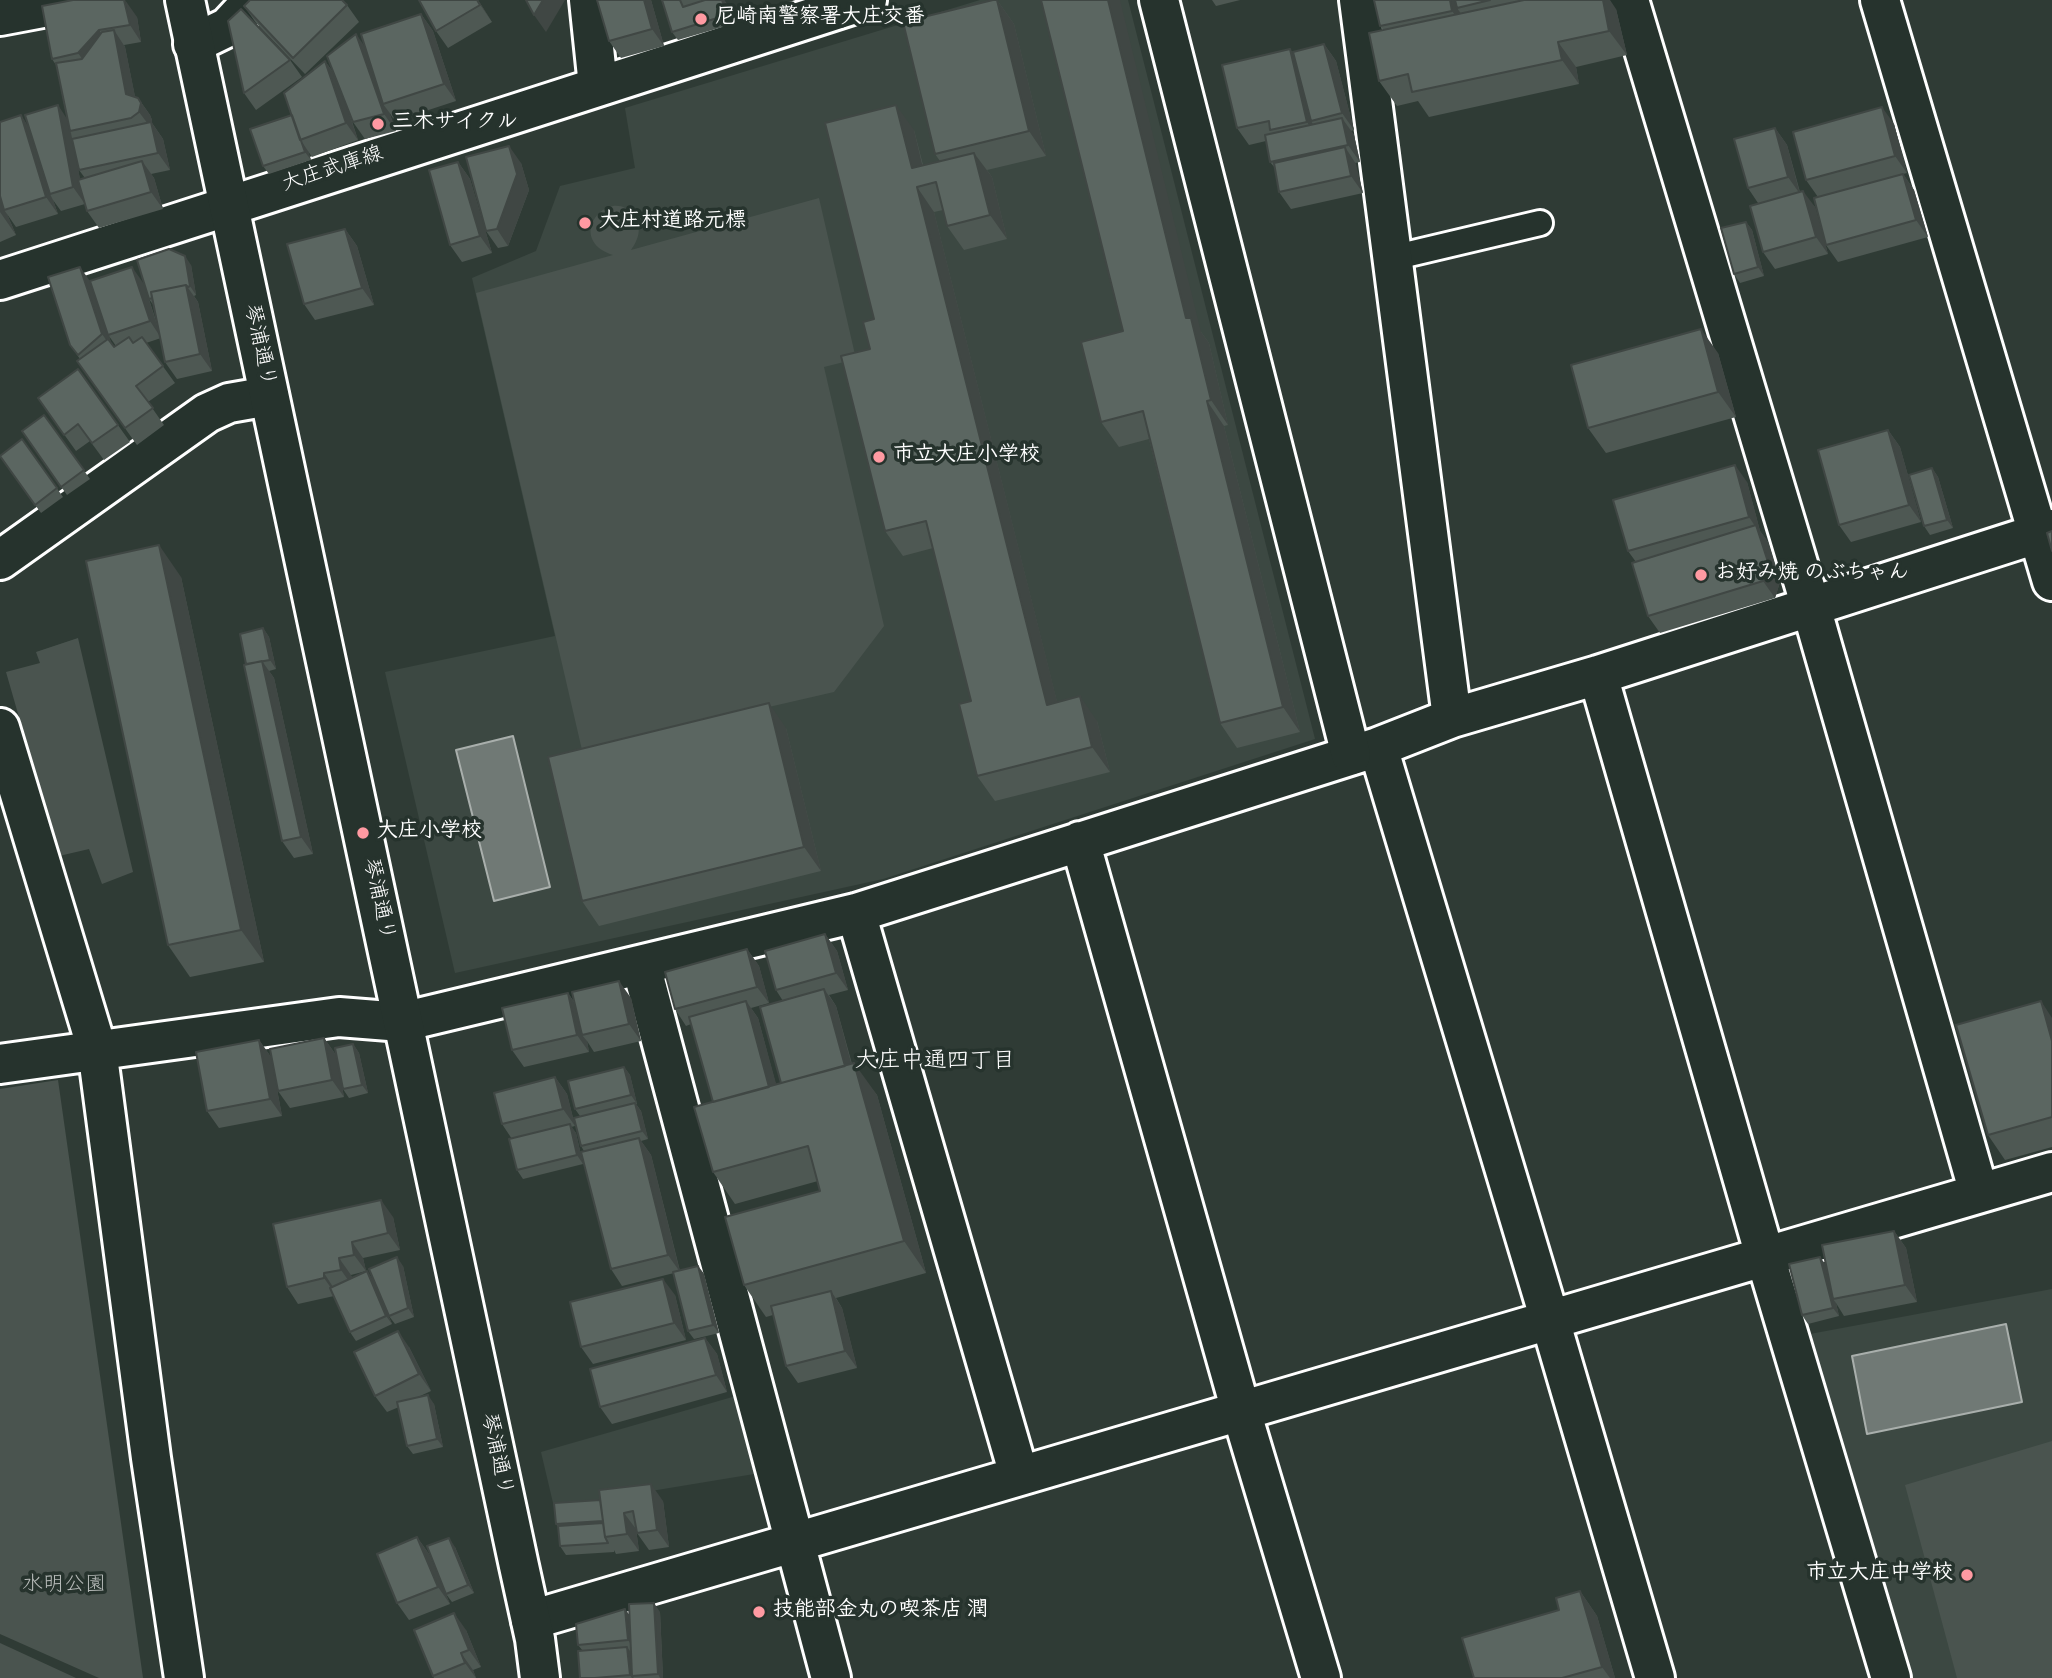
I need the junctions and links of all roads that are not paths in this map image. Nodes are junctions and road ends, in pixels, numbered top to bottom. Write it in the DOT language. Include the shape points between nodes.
graph roads {
  1 [pos="85,0"];
  2 [pos="185,0"];
  3 [pos="253,0"];
  4 [pos="589,0"];
  5 [pos="867,0"];
  6 [pos="1159,0"];
  7 [pos="1359,0"];
  8 [pos="1629,0"];
  9 [pos="1880,0"];
  10 [pos="0,16"];
  11 [pos="193,44"];
  12 [pos="598,86"];
  13 [pos="228,205"];
  14 [pos="1540,223"];
  15 [pos="1392,258"];
  16 [pos="0,280"];
  17 [pos="269,396"];
  18 [pos="2045,531"];
  19 [pos="0,559"];
  20 [pos="2052,581"];
  21 [pos="1811,607"];
  22 [pos="1598,675"];
  23 [pos="1452,718"];
  24 [pos="0,728"];
  25 [pos="1364,751"];
  26 [pos="1080,841"];
  27 [pos="856,913"];
  28 [pos="641,965"];
  29 [pos="402,1022"];
  30 [pos="97,1048"];
  31 [pos="0,1064"];
  32 [pos="2052,1172"];
  33 [pos="1979,1193"];
  34 [pos="1765,1256"];
  35 [pos="1550,1320"];
  36 [pos="1241,1410"];
  37 [pos="1020,1475"];
  38 [pos="795,1542"];
  39 [pos="531,1620"];
  40 [pos="184,1678"];
  41 [pos="540,1678"];
  42 [pos="831,1678"];
  43 [pos="1321,1678"];
  44 [pos="1655,1678"];
  45 [pos="1891,1678"];
  1 -- 10 [label="street"];
  2 -- 11 [label="street, 琴浦通り"];
  3 -- 11 [label="street" via="228,27"];
  4 -- 12 [label="street"];
  5 -- 12 [label="street, 大庄武庫線"];
  6 -- 25 [label="street"];
  7 -- 15 [label="street"];
  8 -- 21 [label="street"];
  9 -- 18 [label="street"];
  11 -- 13 [label="street, 琴浦通り"];
  12 -- 13 [label="street, 大庄武庫線"];
  13 -- 16 [label="street, 大庄武庫線"];
  13 -- 17 [label="street, 琴浦通り"];
  14 -- 15 [label="lane"];
  15 -- 23 [label="street"];
  17 -- 19 [label="street" via="229,403 207,414"];
  17 -- 29 [label="street, 琴浦通り"];
  18 -- 20 [label="street"];
  18 -- 21 [label="street"];
  21 -- 22 [label="street"];
  21 -- 33 [label="street"];
  22 -- 23 [label="street"];
  22 -- 34 [label="street"];
  23 -- 25 [label="street"];
  24 -- 30 [label="street"];
  25 -- 26 [label="street"];
  25 -- 35 [label="street"];
  26 -- 27 [label="street"];
  26 -- 36 [label="street"];
  27 -- 28 [label="street"];
  27 -- 37 [label="street"];
  28 -- 29 [label="street"];
  28 -- 38 [label="street"];
  29 -- 30 [label="street" via="339,1017"];
  29 -- 39 [label="street, 琴浦通り"];
  30 -- 31 [label="street"];
  30 -- 40 [label="street"];
  32 -- 33 [label="street"];
  33 -- 34 [label="street"];
  34 -- 35 [label="street"];
  34 -- 45 [label="street"];
  35 -- 36 [label="street"];
  35 -- 44 [label="street"];
  36 -- 37 [label="street"];
  36 -- 43 [label="street"];
  37 -- 38 [label="street"];
  38 -- 39 [label="street"];
  38 -- 42 [label="street"];
  39 -- 41 [label="street, 琴浦通り"];
}
